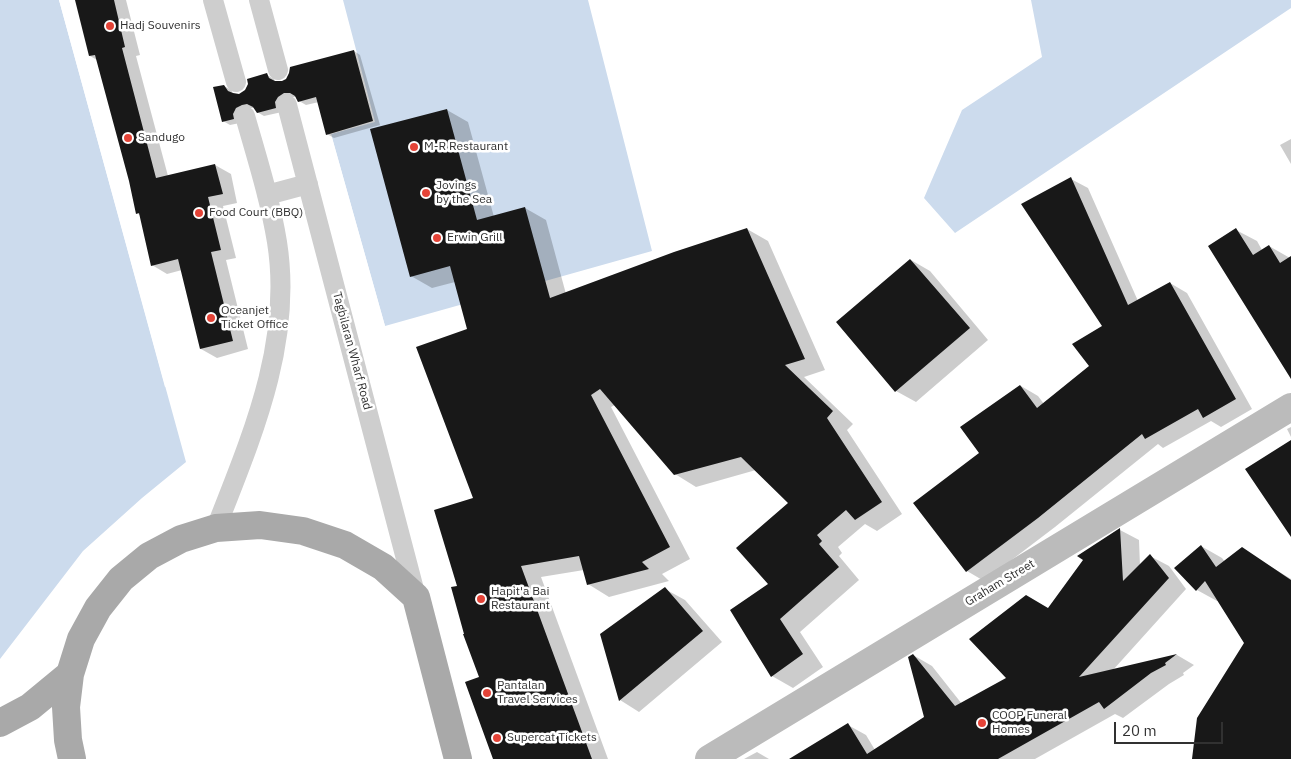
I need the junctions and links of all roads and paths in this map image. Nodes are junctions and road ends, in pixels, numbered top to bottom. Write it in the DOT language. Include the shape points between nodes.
graph roads {
  1 [pos="213,0"];
  2 [pos="259,0"];
  3 [pos="278,70"];
  4 [pos="236,82"];
  5 [pos="287,105"];
  6 [pos="245,116"];
  7 [pos="308,184"];
  8 [pos="267,195"];
  9 [pos="1291,407"];
  10 [pos="216,528"];
  11 [pos="416,597"];
  12 [pos="70,674"];
  13 [pos="0,724"];
  14 [pos="72,759"];
  15 [pos="458,759"];
  16 [pos="709,759"];
  1 -- 4 [label="lane"];
  2 -- 3 [label="lane"];
  5 -- 7 [label="lane, Tagbilaran Wharf Road"];
  6 -- 8 [label="lane"];
  7 -- 8 [label="lane"];
  7 -- 11 [label="lane, Tagbilaran Wharf Road"];
  8 -- 10 [label="lane" via="277,243 280,283 275,349 253,433"];
  9 -- 16 [label="main road, Graham Street"];
  10 -- 11 [label="main road" via="268,526 303,531 345,545 383,567"];
  10 -- 12 [label="main road" via="181,539 149,556 121,579 98,608 80,640"];
  11 -- 15 [label="main road"];
  12 -- 13 [label="main road" via="30,707"];
  12 -- 14 [label="main road" via="66,707"];
}
